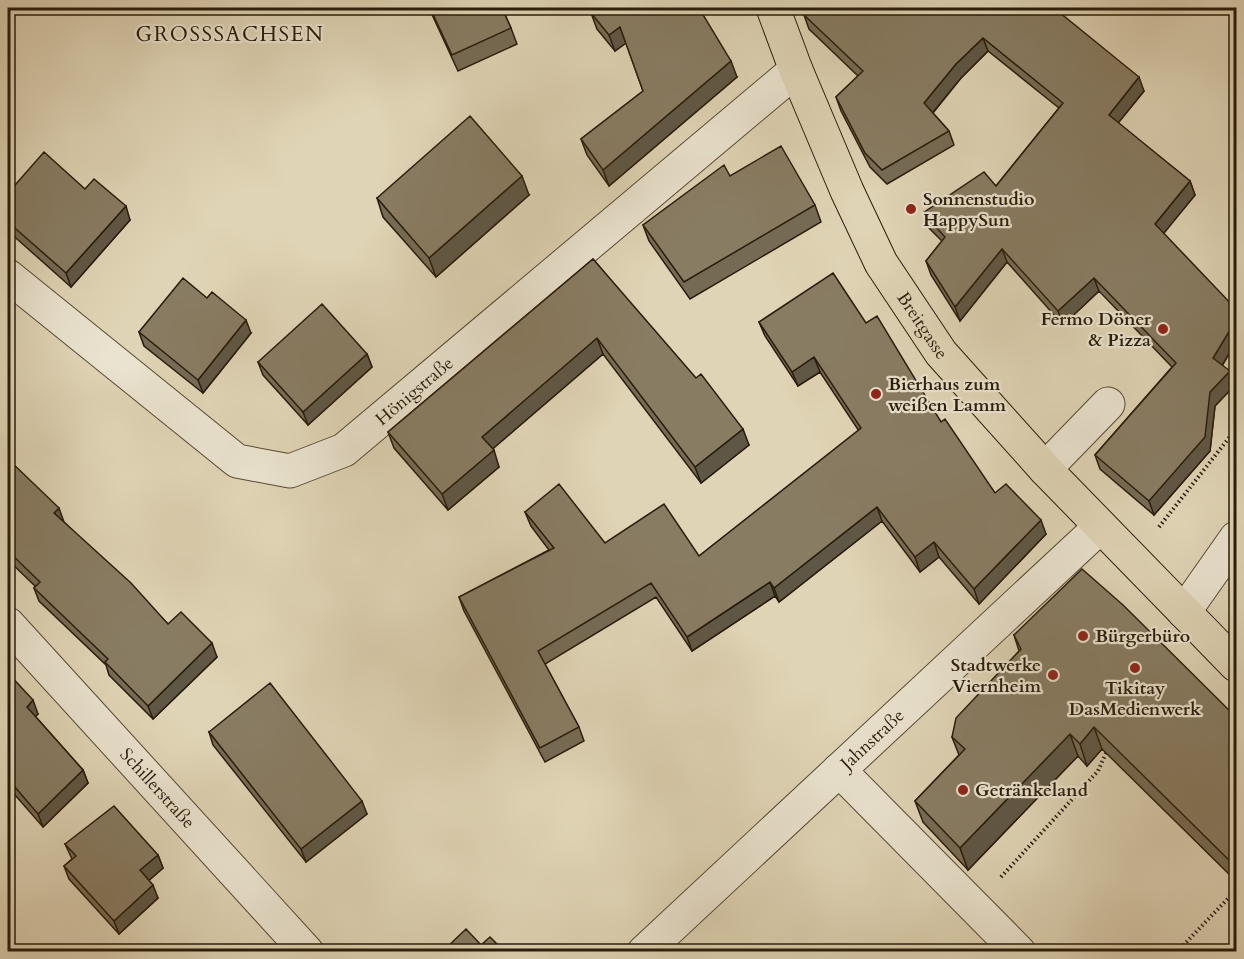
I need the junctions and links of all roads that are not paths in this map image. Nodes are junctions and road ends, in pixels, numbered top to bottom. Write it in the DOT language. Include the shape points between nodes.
graph roads {
  1 [pos="773,8"];
  2 [pos="796,70"];
  3 [pos="8,276"];
  4 [pos="1108,404"];
  5 [pos="1045,469"];
  6 [pos="1100,526"];
  7 [pos="1236,538"];
  8 [pos="1184,612"];
  9 [pos="8,624"];
  10 [pos="1236,665"];
  11 [pos="839,770"];
  12 [pos="307,951"];
  13 [pos="644,951"];
  14 [pos="1019,951"];
  1 -- 2 [label="main road, Breitgasse"];
  2 -- 3 [label="street, Hönigstraße" via="344,450 290,471 237,461"];
  2 -- 5 [label="main road, Breitgasse" via="880,263 942,353"];
  4 -- 5 [label="street"];
  5 -- 6 [label="main road, Breitgasse"];
  6 -- 8 [label="main road, Breitgasse"];
  6 -- 11 [label="street, Jahnstraße"];
  7 -- 8 [label="street"];
  8 -- 10 [label="main road, Breitgasse"];
  9 -- 12 [label="street, Schillerstraße"];
  11 -- 13 [label="street, Jahnstraße"];
  11 -- 14 [label="street"];
}
